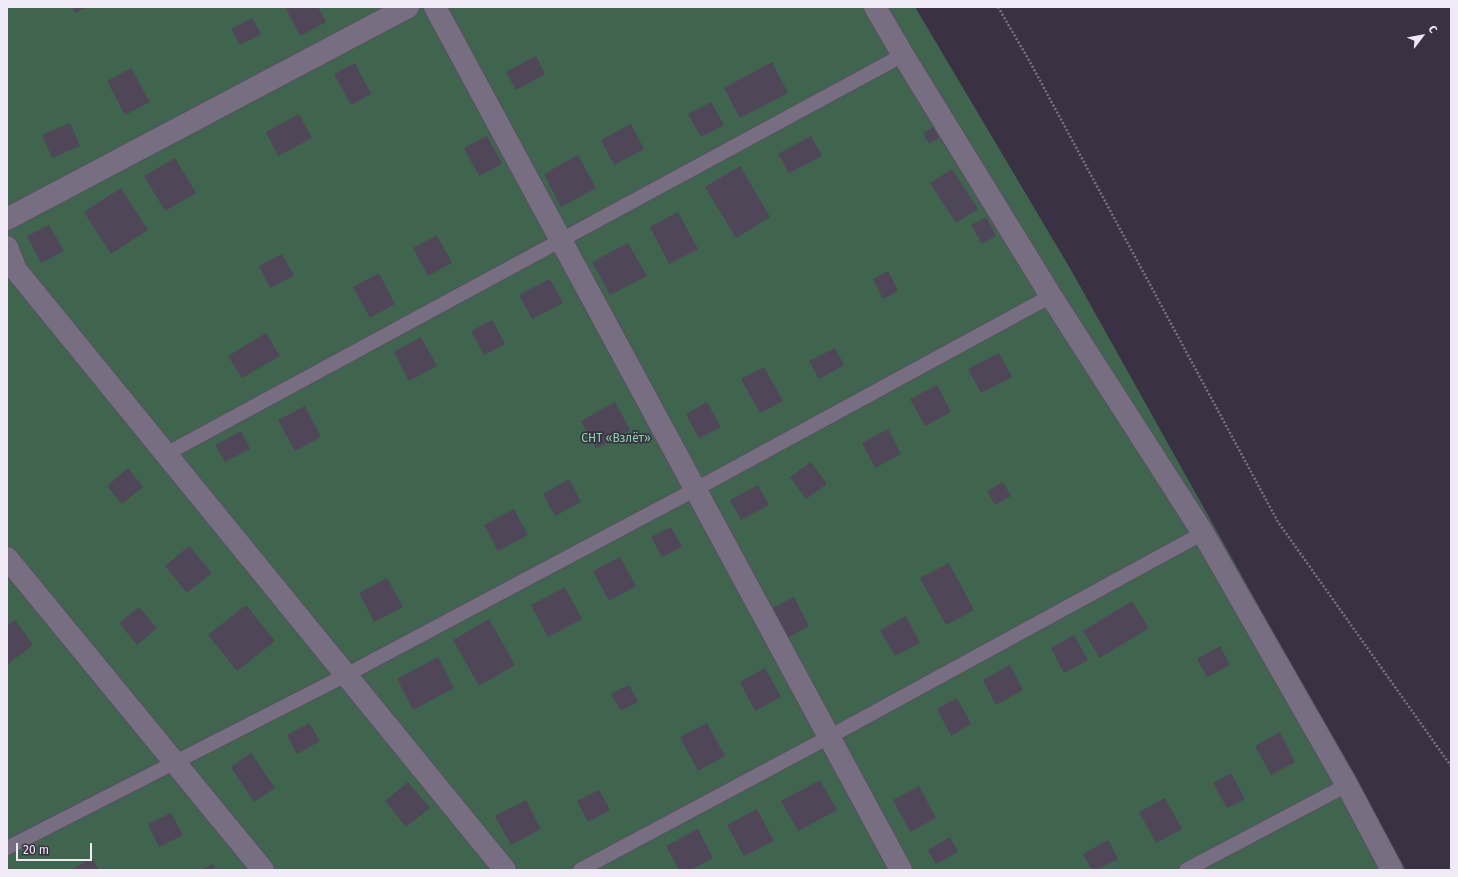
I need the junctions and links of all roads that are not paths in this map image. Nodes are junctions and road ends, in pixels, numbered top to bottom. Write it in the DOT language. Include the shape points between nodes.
graph roads {
  1 [pos="408,7"];
  2 [pos="435,7"];
  3 [pos="876,7"];
  4 [pos="903,55"];
  5 [pos="7,219"];
  6 [pos="561,240"];
  7 [pos="7,247"];
  8 [pos="1051,296"];
  9 [pos="166,454"];
  10 [pos="696,489"];
  11 [pos="1203,533"];
  12 [pos="7,558"];
  13 [pos="346,675"];
  14 [pos="829,737"];
  15 [pos="175,763"];
  16 [pos="1346,785"];
  17 [pos="7,848"];
  18 [pos="263,870"];
  19 [pos="505,870"];
  20 [pos="580,870"];
  21 [pos="901,870"];
  22 [pos="1186,870"];
  23 [pos="1392,870"];
  1 -- 5 [label="street"];
  2 -- 6 [label="street"];
  3 -- 4 [label="street"];
  4 -- 6 [label="lane"];
  4 -- 8 [label="street"];
  6 -- 9 [label="lane"];
  6 -- 10 [label="street"];
  7 -- 9 [label="street" via="16,270"];
  8 -- 10 [label="lane"];
  8 -- 11 [label="street"];
  9 -- 13 [label="street"];
  10 -- 13 [label="lane"];
  10 -- 14 [label="street"];
  11 -- 14 [label="lane"];
  11 -- 16 [label="street"];
  12 -- 15 [label="street"];
  13 -- 15 [label="lane"];
  13 -- 19 [label="street"];
  14 -- 20 [label="lane"];
  14 -- 21 [label="street"];
  15 -- 17 [label="lane"];
  15 -- 18 [label="street"];
  16 -- 22 [label="lane"];
  16 -- 23 [label="street"];
}
